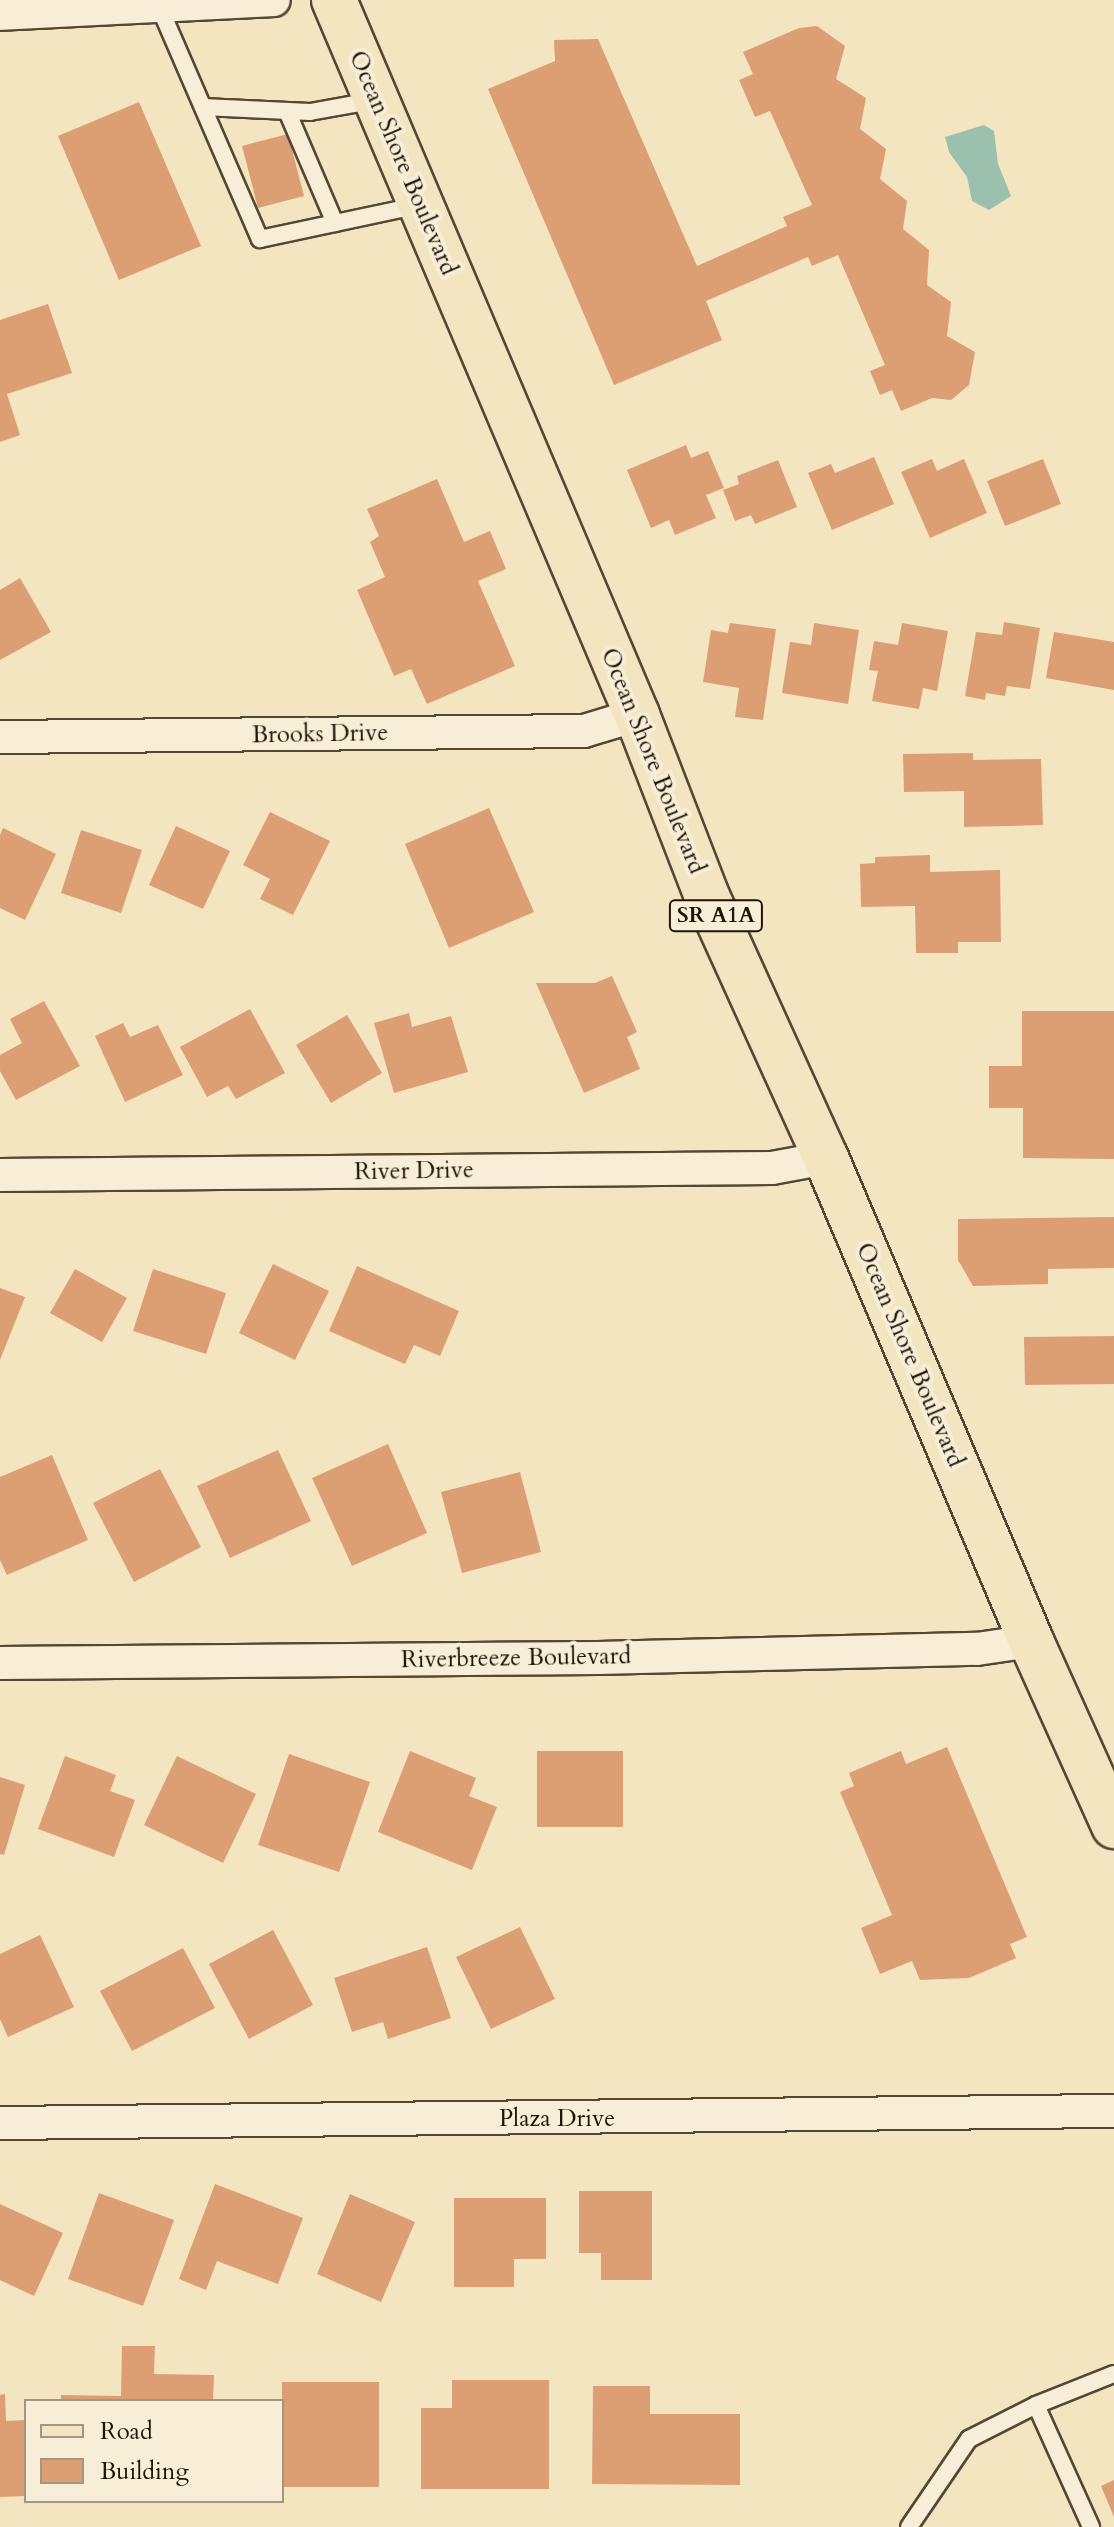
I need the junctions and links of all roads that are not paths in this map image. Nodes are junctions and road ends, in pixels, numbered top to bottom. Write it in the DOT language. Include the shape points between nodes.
graph roads {
  1 [pos="274,0"];
  2 [pos="334,0"];
  3 [pos="159,6"];
  4 [pos="0,14"];
  5 [pos="376,100"];
  6 [pos="203,107"];
  7 [pos="287,111"];
  8 [pos="421,205"];
  9 [pos="335,223"];
  10 [pos="637,715"];
  11 [pos="0,737"];
  12 [pos="826,1158"];
  13 [pos="0,1175"];
  14 [pos="1031,1641"];
  15 [pos="0,1663"];
  16 [pos="1114,1826"];
  17 [pos="1114,2111"];
  18 [pos="0,2123"];
  19 [pos="1114,2374"];
  20 [pos="1036,2405"];
  21 [pos="909,2527"];
  22 [pos="1091,2527"];
  1 -- 3 [label="street"];
  2 -- 5 [label="main road, Ocean Shore Boulevard / SR A1A"];
  3 -- 4 [label="street"];
  3 -- 6 [label="lane"];
  5 -- 7 [label="lane"];
  5 -- 8 [label="main road, Ocean Shore Boulevard / SR A1A"];
  6 -- 7 [label="lane"];
  6 -- 9 [label="lane" via="260,239"];
  7 -- 9 [label="lane"];
  8 -- 9 [label="lane"];
  8 -- 10 [label="main road, Ocean Shore Boulevard / SR A1A"];
  10 -- 11 [label="street, Brooks Drive" via="584,731"];
  10 -- 12 [label="main road, Ocean Shore Boulevard / SR A1A" via="706,894"];
  12 -- 13 [label="street, River Drive" via="772,1168"];
  12 -- 14 [label="main road, Ocean Shore Boulevard / SR A1A"];
  14 -- 15 [label="street, Riverbreeze Boulevard" via="977,1649 646,1657"];
  14 -- 16 [label="main road, Ocean Shore Boulevard / SR A1A"];
  17 -- 18 [label="street, Plaza Drive"];
  19 -- 20 [label="lane"];
  20 -- 21 [label="lane" via="969,2439"];
  20 -- 22 [label="lane"];
}
